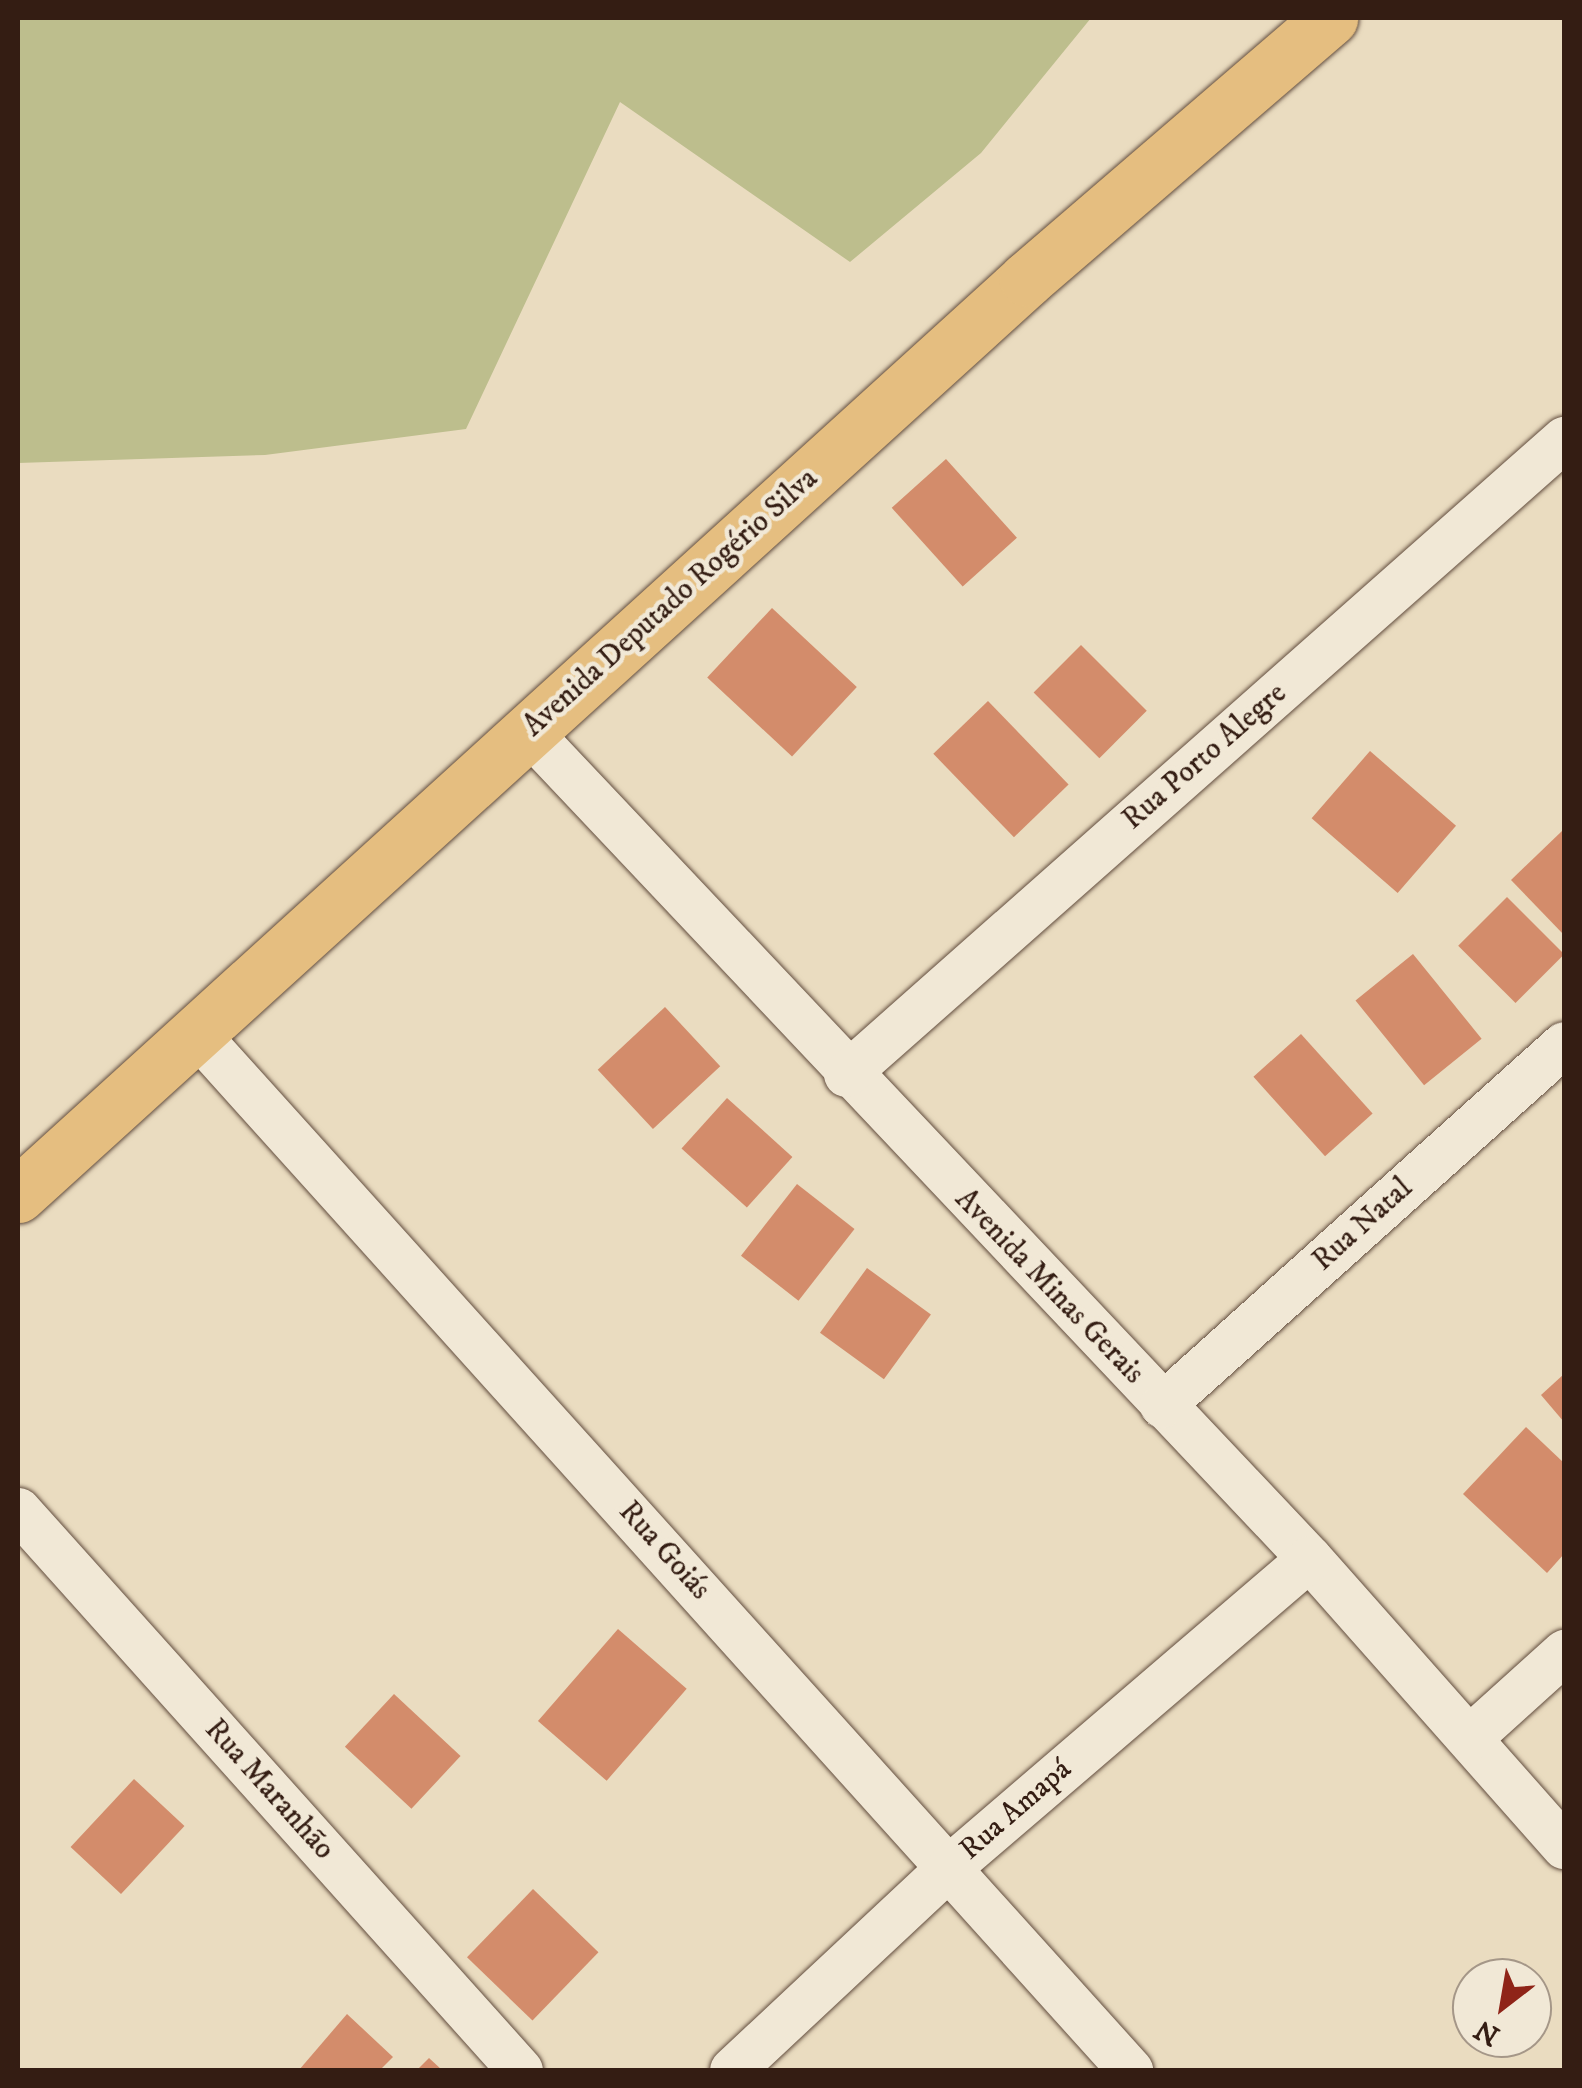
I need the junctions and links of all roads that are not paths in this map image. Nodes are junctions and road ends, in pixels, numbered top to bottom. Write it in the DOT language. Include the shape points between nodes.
graph roads {
  1 [pos="1330,18"];
  2 [pos="1564,440"];
  3 [pos="529,732"];
  4 [pos="196,1033"];
  5 [pos="1564,1044"];
  6 [pos="846,1074"];
  7 [pos="18,1195"];
  8 [pos="1162,1405"];
  9 [pos="18,1510"];
  10 [pos="1309,1558"];
  11 [pos="1564,1652"];
  12 [pos="1470,1738"];
  13 [pos="1564,1846"];
  14 [pos="949,1867"];
  15 [pos="520,2070"];
  16 [pos="732,2070"];
  17 [pos="1130,2070"];
  1 -- 3 [label="main road, Avenida Deputado Rogério Silva" via="1026,279"];
  2 -- 6 [label="street, Rua Porto Alegre"];
  3 -- 4 [label="main road, Avenida Deputado Rogério Silva"];
  3 -- 6 [label="street, Avenida Minas Gerais"];
  4 -- 7 [label="main road, Avenida Deputado Rogério Silva"];
  4 -- 14 [label="street, Rua Goiás"];
  5 -- 8 [label="street, Rua Natal"];
  6 -- 8 [label="street, Avenida Minas Gerais"];
  8 -- 10 [label="street, Avenida Minas Gerais"];
  9 -- 15 [label="street, Rua Maranhão"];
  10 -- 12 [label="street, Avenida Minas Gerais"];
  10 -- 14 [label="street, Rua Amapá"];
  11 -- 12 [label="street"];
  12 -- 13 [label="street, Avenida Minas Gerais"];
  14 -- 16 [label="street, Rua Amapá"];
  14 -- 17 [label="street, Rua Goiás"];
}
